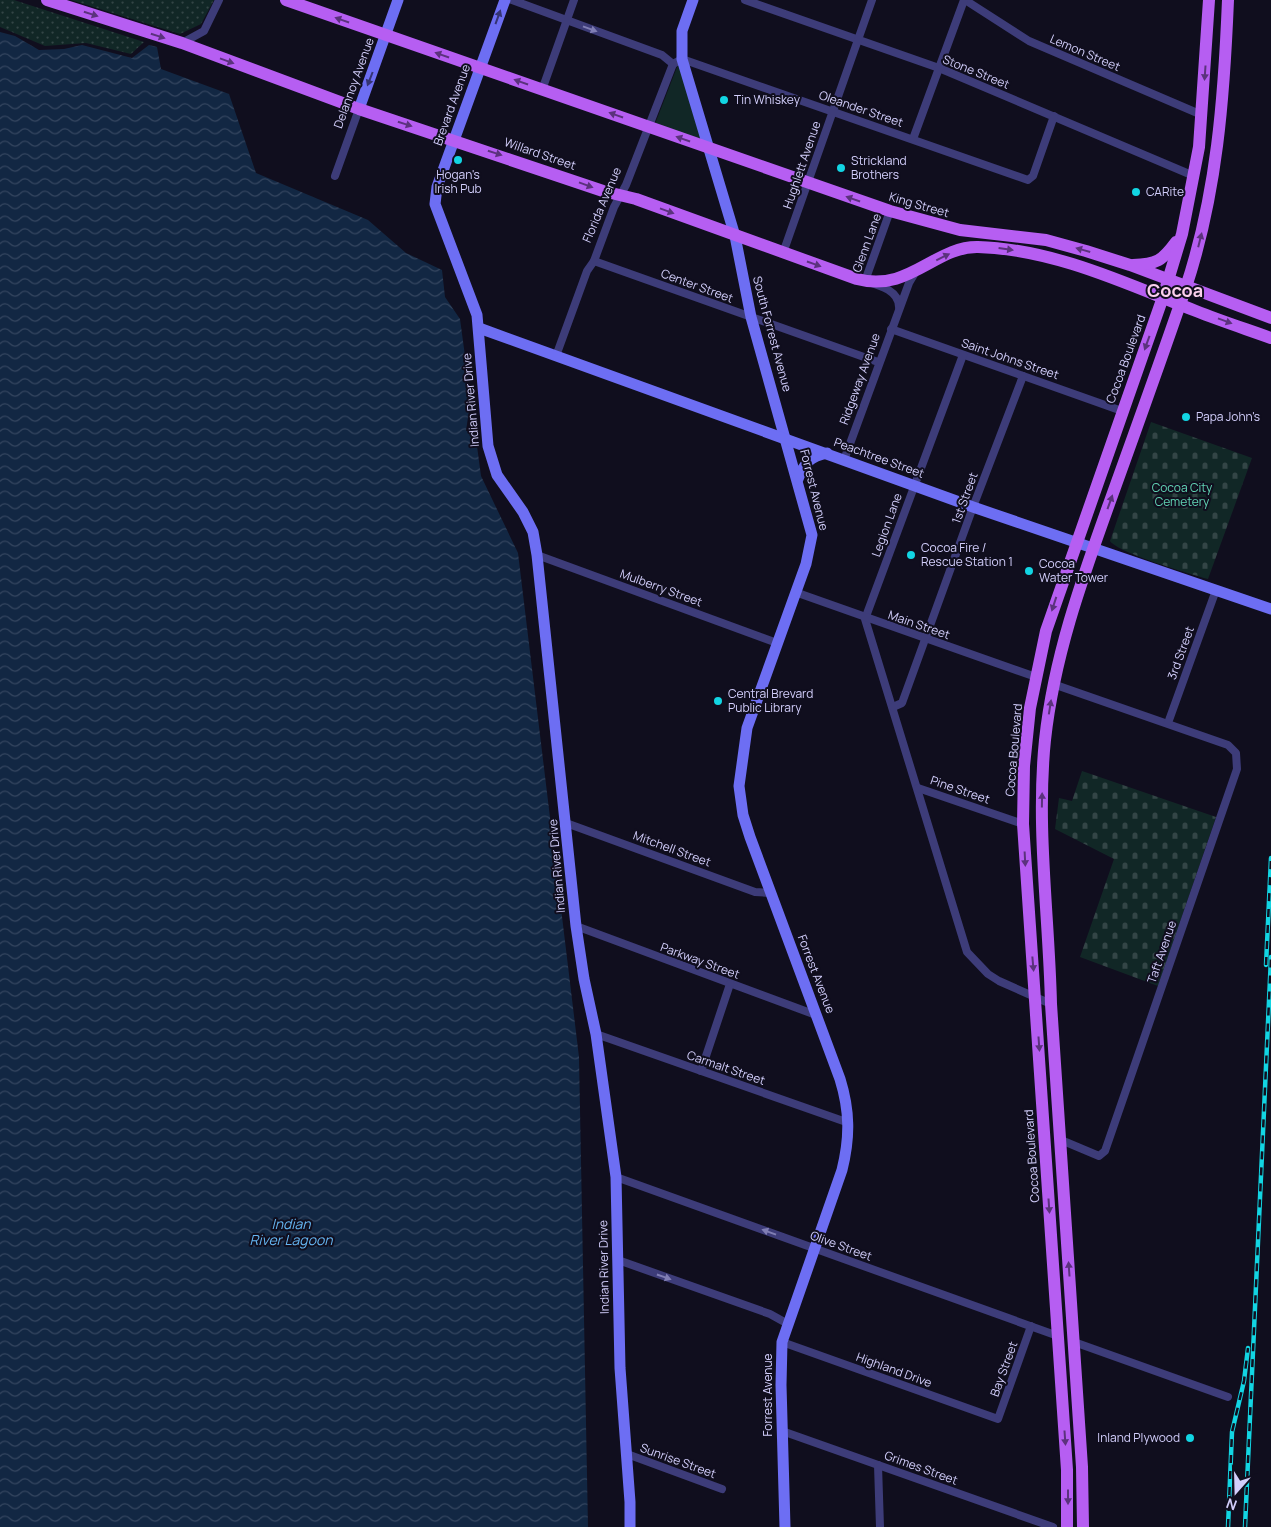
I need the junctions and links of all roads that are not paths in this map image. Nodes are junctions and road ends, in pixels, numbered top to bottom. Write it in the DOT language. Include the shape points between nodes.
graph roads {
  1 [pos="47,0"];
  2 [pos="220,0"];
  3 [pos="286,0"];
  4 [pos="398,0"];
  5 [pos="505,0"];
  6 [pos="512,0"];
  7 [pos="574,0"];
  8 [pos="693,0"];
  9 [pos="745,0"];
  10 [pos="872,0"];
  11 [pos="964,0"];
  12 [pos="1209,0"];
  13 [pos="1221,0"];
  14 [pos="1227,6"];
  15 [pos="567,20"];
  16 [pos="386,35"];
  17 [pos="858,40"];
  18 [pos="182,44"];
  19 [pos="678,61"];
  20 [pos="480,68"];
  21 [pos="939,68"];
  22 [pos="542,90"];
  23 [pos="359,109"];
  24 [pos="833,111"];
  25 [pos="1202,115"];
  26 [pos="1054,116"];
  27 [pos="648,127"];
  28 [pos="913,139"];
  29 [pos="454,140"];
  30 [pos="708,148"];
  31 [pos="335,176"];
  32 [pos="1194,176"];
  33 [pos="807,183"];
  34 [pos="621,196"];
  35 [pos="890,211"];
  36 [pos="441,220"];
  37 [pos="1182,234"];
  38 [pos="735,236"];
  39 [pos="782,253"];
  40 [pos="594,261"];
  41 [pos="1130,265"];
  42 [pos="916,272"];
  43 [pos="865,281"];
  44 [pos="1168,281"];
  45 [pos="1186,287"];
  46 [pos="1163,297"];
  47 [pos="1180,304"];
  48 [pos="899,307"];
  49 [pos="751,317"];
  50 [pos="1271,318"];
  51 [pos="479,328"];
  52 [pos="891,328"];
  53 [pos="1271,338"];
  54 [pos="963,355"];
  55 [pos="556,356"];
  56 [pos="878,362"];
  57 [pos="1023,376"];
  58 [pos="1122,411"];
  59 [pos="786,438"];
  60 [pos="827,454"];
  61 [pos="844,460"];
  62 [pos="798,479"];
  63 [pos="913,484"];
  64 [pos="973,507"];
  65 [pos="1076,541"];
  66 [pos="1093,548"];
  67 [pos="537,555"];
  68 [pos="1216,590"];
  69 [pos="795,592"];
  70 [pos="1271,609"];
  71 [pos="865,619"];
  72 [pos="926,638"];
  73 [pos="777,643"];
  74 [pos="1036,677"];
  75 [pos="1053,684"];
  76 [pos="893,707"];
  77 [pos="1168,723"];
  78 [pos="918,788"];
  79 [pos="1023,792"];
  80 [pos="566,822"];
  81 [pos="1023,824"];
  82 [pos="1042,829"];
  83 [pos="1044,866"];
  84 [pos="770,893"];
  85 [pos="576,926"];
  86 [pos="730,984"];
  87 [pos="1035,996"];
  88 [pos="1051,1004"];
  89 [pos="816,1015"];
  90 [pos="596,1034"];
  91 [pos="701,1071"];
  92 [pos="849,1123"];
  93 [pos="1061,1140"];
  94 [pos="616,1177"];
  95 [pos="1051,1226"];
  96 [pos="815,1248"];
  97 [pos="618,1260"];
  98 [pos="788,1324"];
  99 [pos="1031,1326"];
  100 [pos="1058,1336"];
  101 [pos="782,1342"];
  102 [pos="1074,1342"];
  103 [pos="1228,1397"];
  104 [pos="998,1419"];
  105 [pos="782,1430"];
  106 [pos="1080,1433"];
  107 [pos="627,1454"];
  108 [pos="878,1465"];
  109 [pos="722,1489"];
  110 [pos="630,1527"];
  111 [pos="785,1527"];
  112 [pos="880,1527"];
  113 [pos="1053,1527"];
  114 [pos="1067,1527"];
  115 [pos="1083,1527"];
  1 -- 18 [label="main road, Willard Street, one-way"];
  2 -- 18 [label="street" via="204,31"];
  16 -- 3 [label="main road, one-way"];
  4 -- 16 [label="street, Delannoy Avenue"];
  20 -- 5 [label="street, Brevard Avenue, one-way"];
  6 -- 15 [label="street, Oleander Street"];
  7 -- 15 [label="street"];
  8 -- 19 [label="street, Florida Avenue" via="682,31"];
  9 -- 17 [label="street, Stone Street"];
  10 -- 17 [label="street, Hughlett Avenue"];
  11 -- 21 [label="street"];
  11 -- 25 [label="street, Lemon Street" via="1028,41"];
  12 -- 25 [label="main road, Cocoa Boulevard, one-way"];
  13 -- 14 [label="main road"];
  45 -- 14 [label="main road, one-way" via="1200,239 1217,155 1225,78"];
  15 -- 19 [label="street, Oleander Street, one-way"];
  15 -- 22 [label="street"];
  20 -- 16 [label="main road, King Street, one-way"];
  16 -- 23 [label="street, Delannoy Avenue, one-way"];
  17 -- 21 [label="street, Stone Street"];
  17 -- 24 [label="street, Hughlett Avenue"];
  18 -- 23 [label="main road, Willard Street, one-way"];
  19 -- 24 [label="street, Oleander Street"];
  19 -- 27 [label="street, Florida Avenue"];
  19 -- 30 [label="street, South Forrest Avenue"];
  22 -- 20 [label="main road, King Street, one-way"];
  20 -- 29 [label="street, Brevard Avenue"];
  21 -- 26 [label="street, Stone Street"];
  21 -- 28 [label="street"];
  27 -- 22 [label="main road, King Street, one-way"];
  23 -- 29 [label="main road, Willard Street, one-way"];
  23 -- 31 [label="street, Delannoy Avenue"];
  24 -- 28 [label="street, Oleander Street"];
  24 -- 33 [label="street, Hughlett Avenue"];
  25 -- 32 [label="main road, Cocoa Boulevard"];
  26 -- 28 [label="street, Oleander Street" via="1033,176 1028,180"];
  26 -- 32 [label="street, Stone Street"];
  30 -- 27 [label="main road, King Street, one-way"];
  27 -- 34 [label="street, Florida Avenue"];
  29 -- 34 [label="main road, Willard Street, one-way"];
  29 -- 36 [label="street, Brevard Avenue" via="435,196"];
  30 -- 33 [label="main road, King Street"];
  30 -- 38 [label="street, South Forrest Avenue"];
  32 -- 37 [label="main road, Cocoa Boulevard"];
  35 -- 33 [label="main road, King Street, one-way"];
  33 -- 39 [label="street, Hughlett Avenue"];
  34 -- 38 [label="main road, Willard Street, one-way"];
  34 -- 40 [label="street, Florida Avenue" via="614,206"];
  41 -- 35 [label="main road, King Street, one-way" via="1046,240 960,230"];
  35 -- 43 [label="street, Glenn Lane"];
  36 -- 51 [label="street, Indian River Drive" via="472,298"];
  37 -- 41 [label="main road" via="1167,256 1159,261"];
  37 -- 44 [label="main road, Cocoa Boulevard"];
  38 -- 39 [label="main road, Willard Street"];
  38 -- 49 [label="street, South Forrest Avenue"];
  39 -- 43 [label="main road, Willard Street, one-way"];
  40 -- 49 [label="street, Center Street"];
  40 -- 55 [label="street, Florida Avenue" via="587,271"];
  41 -- 44 [label="main road, King Street"];
  42 -- 43 [label="main road, Willard Street" via="899,279"];
  42 -- 46 [label="main road, Willard Street, one-way" via="956,251 975,247 1026,252"];
  42 -- 48 [label="street, Ridgeway Avenue"];
  43 -- 48 [label="street" via="890,290"];
  44 -- 45 [label="main road, King Street"];
  44 -- 46 [label="main road, Cocoa Boulevard"];
  45 -- 47 [label="main road"];
  45 -- 50 [label="main road, King Street"];
  46 -- 47 [label="main road"];
  46 -- 58 [label="main road, Cocoa Boulevard, one-way"];
  47 -- 53 [label="main road, one-way"];
  66 -- 47 [label="main road, one-way"];
  48 -- 52 [label="street, Ridgeway Avenue"];
  49 -- 56 [label="street, Center Street"];
  49 -- 59 [label="street, South Forrest Avenue"];
  51 -- 55 [label="street, Peachtree Street"];
  51 -- 67 [label="street, Indian River Drive" via="488,446 497,475 533,532"];
  52 -- 54 [label="street, Saint Johns Street"];
  52 -- 56 [label="street, Ridgeway Avenue"];
  54 -- 57 [label="street, Saint Johns Street"];
  54 -- 63 [label="street, Legion Lane"];
  55 -- 59 [label="street, Peachtree Street"];
  56 -- 61 [label="street, Ridgeway Avenue"];
  57 -- 58 [label="street, Saint Johns Street"];
  57 -- 64 [label="street, 1st Street"];
  58 -- 65 [label="main road, Cocoa Boulevard"];
  59 -- 60 [label="street, Peachtree Street"];
  59 -- 62 [label="street, Forrest Avenue"];
  60 -- 61 [label="street, Peachtree Street"];
  60 -- 62 [label="street" via="813,456 804,465"];
  61 -- 63 [label="street, Peachtree Street"];
  62 -- 69 [label="street, Forrest Avenue" via="812,535"];
  63 -- 64 [label="street, Peachtree Street"];
  63 -- 71 [label="street, Legion Lane"];
  64 -- 65 [label="street, Peachtree Street"];
  64 -- 72 [label="street, 1st Street"];
  65 -- 66 [label="street, Peachtree Street"];
  65 -- 74 [label="main road, Cocoa Boulevard, one-way" via="1050,616"];
  66 -- 68 [label="street, Peachtree Street"];
  66 -- 75 [label="main road" via="1070,615"];
  67 -- 73 [label="street, Mulberry Street"];
  67 -- 80 [label="street, Indian River Drive"];
  68 -- 70 [label="street, Peachtree Street"];
  68 -- 77 [label="street, 3rd Street"];
  69 -- 71 [label="street, Main Street"];
  69 -- 73 [label="street, Forrest Avenue"];
  71 -- 72 [label="street, Main Street"];
  71 -- 76 [label="street"];
  72 -- 74 [label="street, Main Street"];
  72 -- 76 [label="street, 1st Street" via="902,703"];
  73 -- 84 [label="street, Forrest Avenue" via="747,728 739,786 743,815"];
  74 -- 79 [label="main road, Cocoa Boulevard" via="1027,732"];
  75 -- 77 [label="street"];
  82 -- 75 [label="main road, one-way" via="1045,740"];
  76 -- 78 [label="street"];
  77 -- 93 [label="street, Taft Avenue" via="1228,745 1236,753 1237,769 1105,1151 1099,1156"];
  78 -- 81 [label="street, Pine Street"];
  78 -- 87 [label="street" via="967,952 997,979"];
  79 -- 81 [label="main road, Cocoa Boulevard"];
  79 -- 82 [label="main road" via="1030,812"];
  80 -- 84 [label="street, Mitchell Street" via="755,892"];
  80 -- 85 [label="street, Indian River Drive"];
  81 -- 83 [label="main road" via="1034,839"];
  81 -- 87 [label="main road, Cocoa Boulevard, one-way"];
  82 -- 83 [label="main road"];
  83 -- 88 [label="main road"];
  84 -- 89 [label="street, Forrest Avenue"];
  85 -- 86 [label="street, Parkway Street"];
  85 -- 90 [label="street, Indian River Drive"];
  86 -- 89 [label="street, Parkway Street"];
  86 -- 91 [label="street"];
  87 -- 88 [label="street"];
  87 -- 95 [label="main road, Cocoa Boulevard, one-way"];
  88 -- 93 [label="main road"];
  89 -- 92 [label="street, Forrest Avenue" via="840,1079"];
  90 -- 91 [label="street, Carmalt Street"];
  90 -- 94 [label="street, Indian River Drive"];
  91 -- 92 [label="street, Carmalt Street"];
  92 -- 96 [label="street, Forrest Avenue" via="848,1147 842,1170"];
  102 -- 93 [label="main road, one-way"];
  96 -- 94 [label="street, Olive Street, one-way"];
  94 -- 97 [label="street, Indian River Drive"];
  95 -- 100 [label="main road, Cocoa Boulevard"];
  95 -- 102 [label="main road" via="1058,1252 1063,1328"];
  96 -- 98 [label="street, Forrest Avenue"];
  96 -- 99 [label="street, Olive Street"];
  97 -- 98 [label="street, one-way" via="770,1314"];
  97 -- 107 [label="street, Indian River Drive" via="620,1368"];
  98 -- 101 [label="street, Forrest Avenue"];
  99 -- 100 [label="street, Olive Street"];
  99 -- 104 [label="street, Bay Street"];
  100 -- 106 [label="main road" via="1067,1351 1072,1414"];
  100 -- 114 [label="main road, Cocoa Boulevard, one-way" via="1067,1470"];
  101 -- 104 [label="street, Highland Drive"];
  101 -- 105 [label="street, Forrest Avenue"];
  102 -- 103 [label="street"];
  102 -- 106 [label="main road"];
  105 -- 108 [label="street, Grimes Street"];
  105 -- 111 [label="street, Forrest Avenue"];
  106 -- 115 [label="main road"];
  107 -- 109 [label="street, Sunrise Street"];
  107 -- 110 [label="street, Indian River Drive"];
  108 -- 112 [label="street"];
  108 -- 113 [label="street, Grimes Street"];
}
